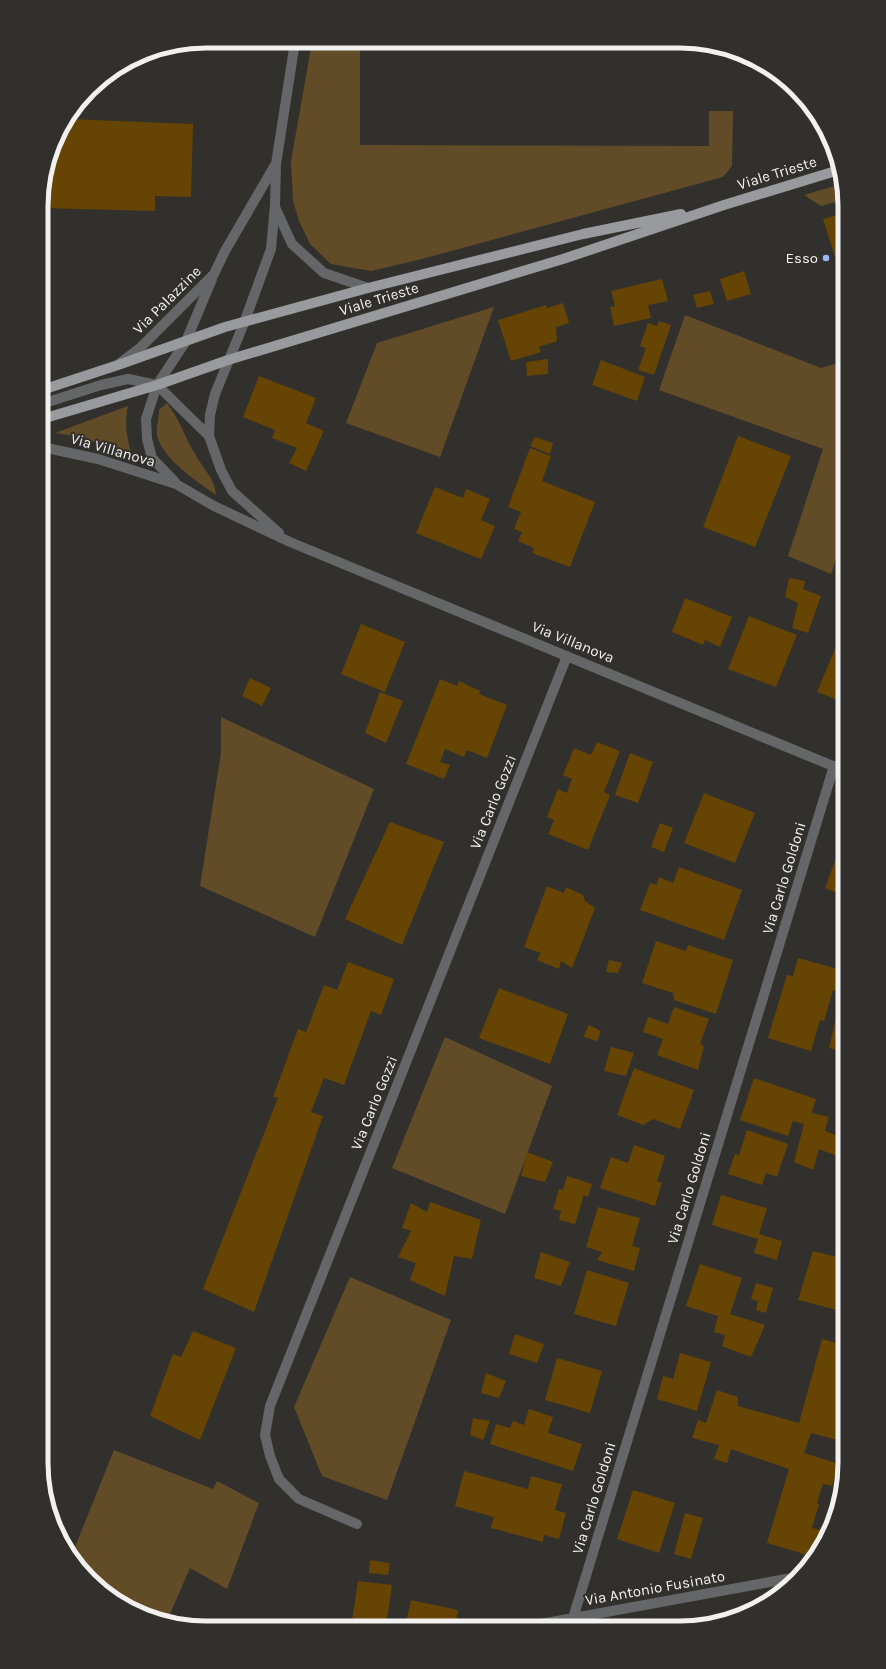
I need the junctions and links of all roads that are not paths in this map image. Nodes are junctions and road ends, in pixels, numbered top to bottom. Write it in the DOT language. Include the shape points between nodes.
graph roads {
  1 [pos="294,48"];
  2 [pos="276,164"];
  3 [pos="834,171"];
  4 [pos="275,205"];
  5 [pos="724,205"];
  6 [pos="214,274"];
  7 [pos="368,288"];
  8 [pos="244,323"];
  9 [pos="186,342"];
  10 [pos="228,360"];
  11 [pos="118,365"];
  12 [pos="157,385"];
  13 [pos="48,388"];
  14 [pos="48,401"];
  15 [pos="48,416"];
  16 [pos="209,436"];
  17 [pos="48,448"];
  18 [pos="176,484"];
  19 [pos="290,542"];
  20 [pos="567,656"];
  21 [pos="834,766"];
  22 [pos="838,768"];
  23 [pos="357,1524"];
  24 [pos="788,1579"];
  25 [pos="573,1618"];
  26 [pos="557,1621"];
  1 -- 2 [label="street, Via Palazzine"];
  2 -- 4 [label="street, Via Palazzine"];
  2 -- 6 [label="street, Via Palazzine"];
  3 -- 5 [label="main road, Viale Trieste"];
  4 -- 7 [label="street, Via Palazzine" via="292,244 324,273"];
  4 -- 8 [label="street, Via Palazzine" via="271,250"];
  5 -- 7 [label="main road, Viale Trieste" via="583,234"];
  5 -- 10 [label="main road, Viale Trieste" via="563,259"];
  6 -- 9 [label="street"];
  6 -- 11 [label="street, Via Palazzine" via="140,348"];
  7 -- 8 [label="main road, Viale Trieste"];
  8 -- 9 [label="main road, Viale Trieste" via="225,327"];
  8 -- 10 [label="street, Via Palazzine"];
  9 -- 11 [label="main road, Viale Trieste"];
  9 -- 12 [label="street"];
  10 -- 12 [label="main road, Viale Trieste"];
  10 -- 16 [label="street, Via Villanova" via="215,394"];
  11 -- 13 [label="main road, Viale Trieste"];
  12 -- 14 [label="street" via="128,379"];
  12 -- 15 [label="main road, Viale Trieste"];
  12 -- 16 [label="street, Via Villanova"];
  12 -- 18 [label="street, Via Villanova" via="146,419 147,439 152,458"];
  16 -- 19 [label="street, Via Villanova" via="221,470 232,491"];
  17 -- 18 [label="street, Via Villanova" via="98,459"];
  18 -- 19 [label="street, Via Villanova" via="214,506"];
  19 -- 20 [label="street, Via Villanova"];
  20 -- 21 [label="street, Via Villanova"];
  20 -- 23 [label="street, Via Carlo Gozzi" via="270,1406 265,1435 279,1479 299,1499"];
  21 -- 22 [label="street, Via Villanova"];
  21 -- 25 [label="street, Via Carlo Goldoni"];
  24 -- 25 [label="street, Via Antonio Fusinato"];
  25 -- 26 [label="street, Via Antonio Fusinato"];
}
